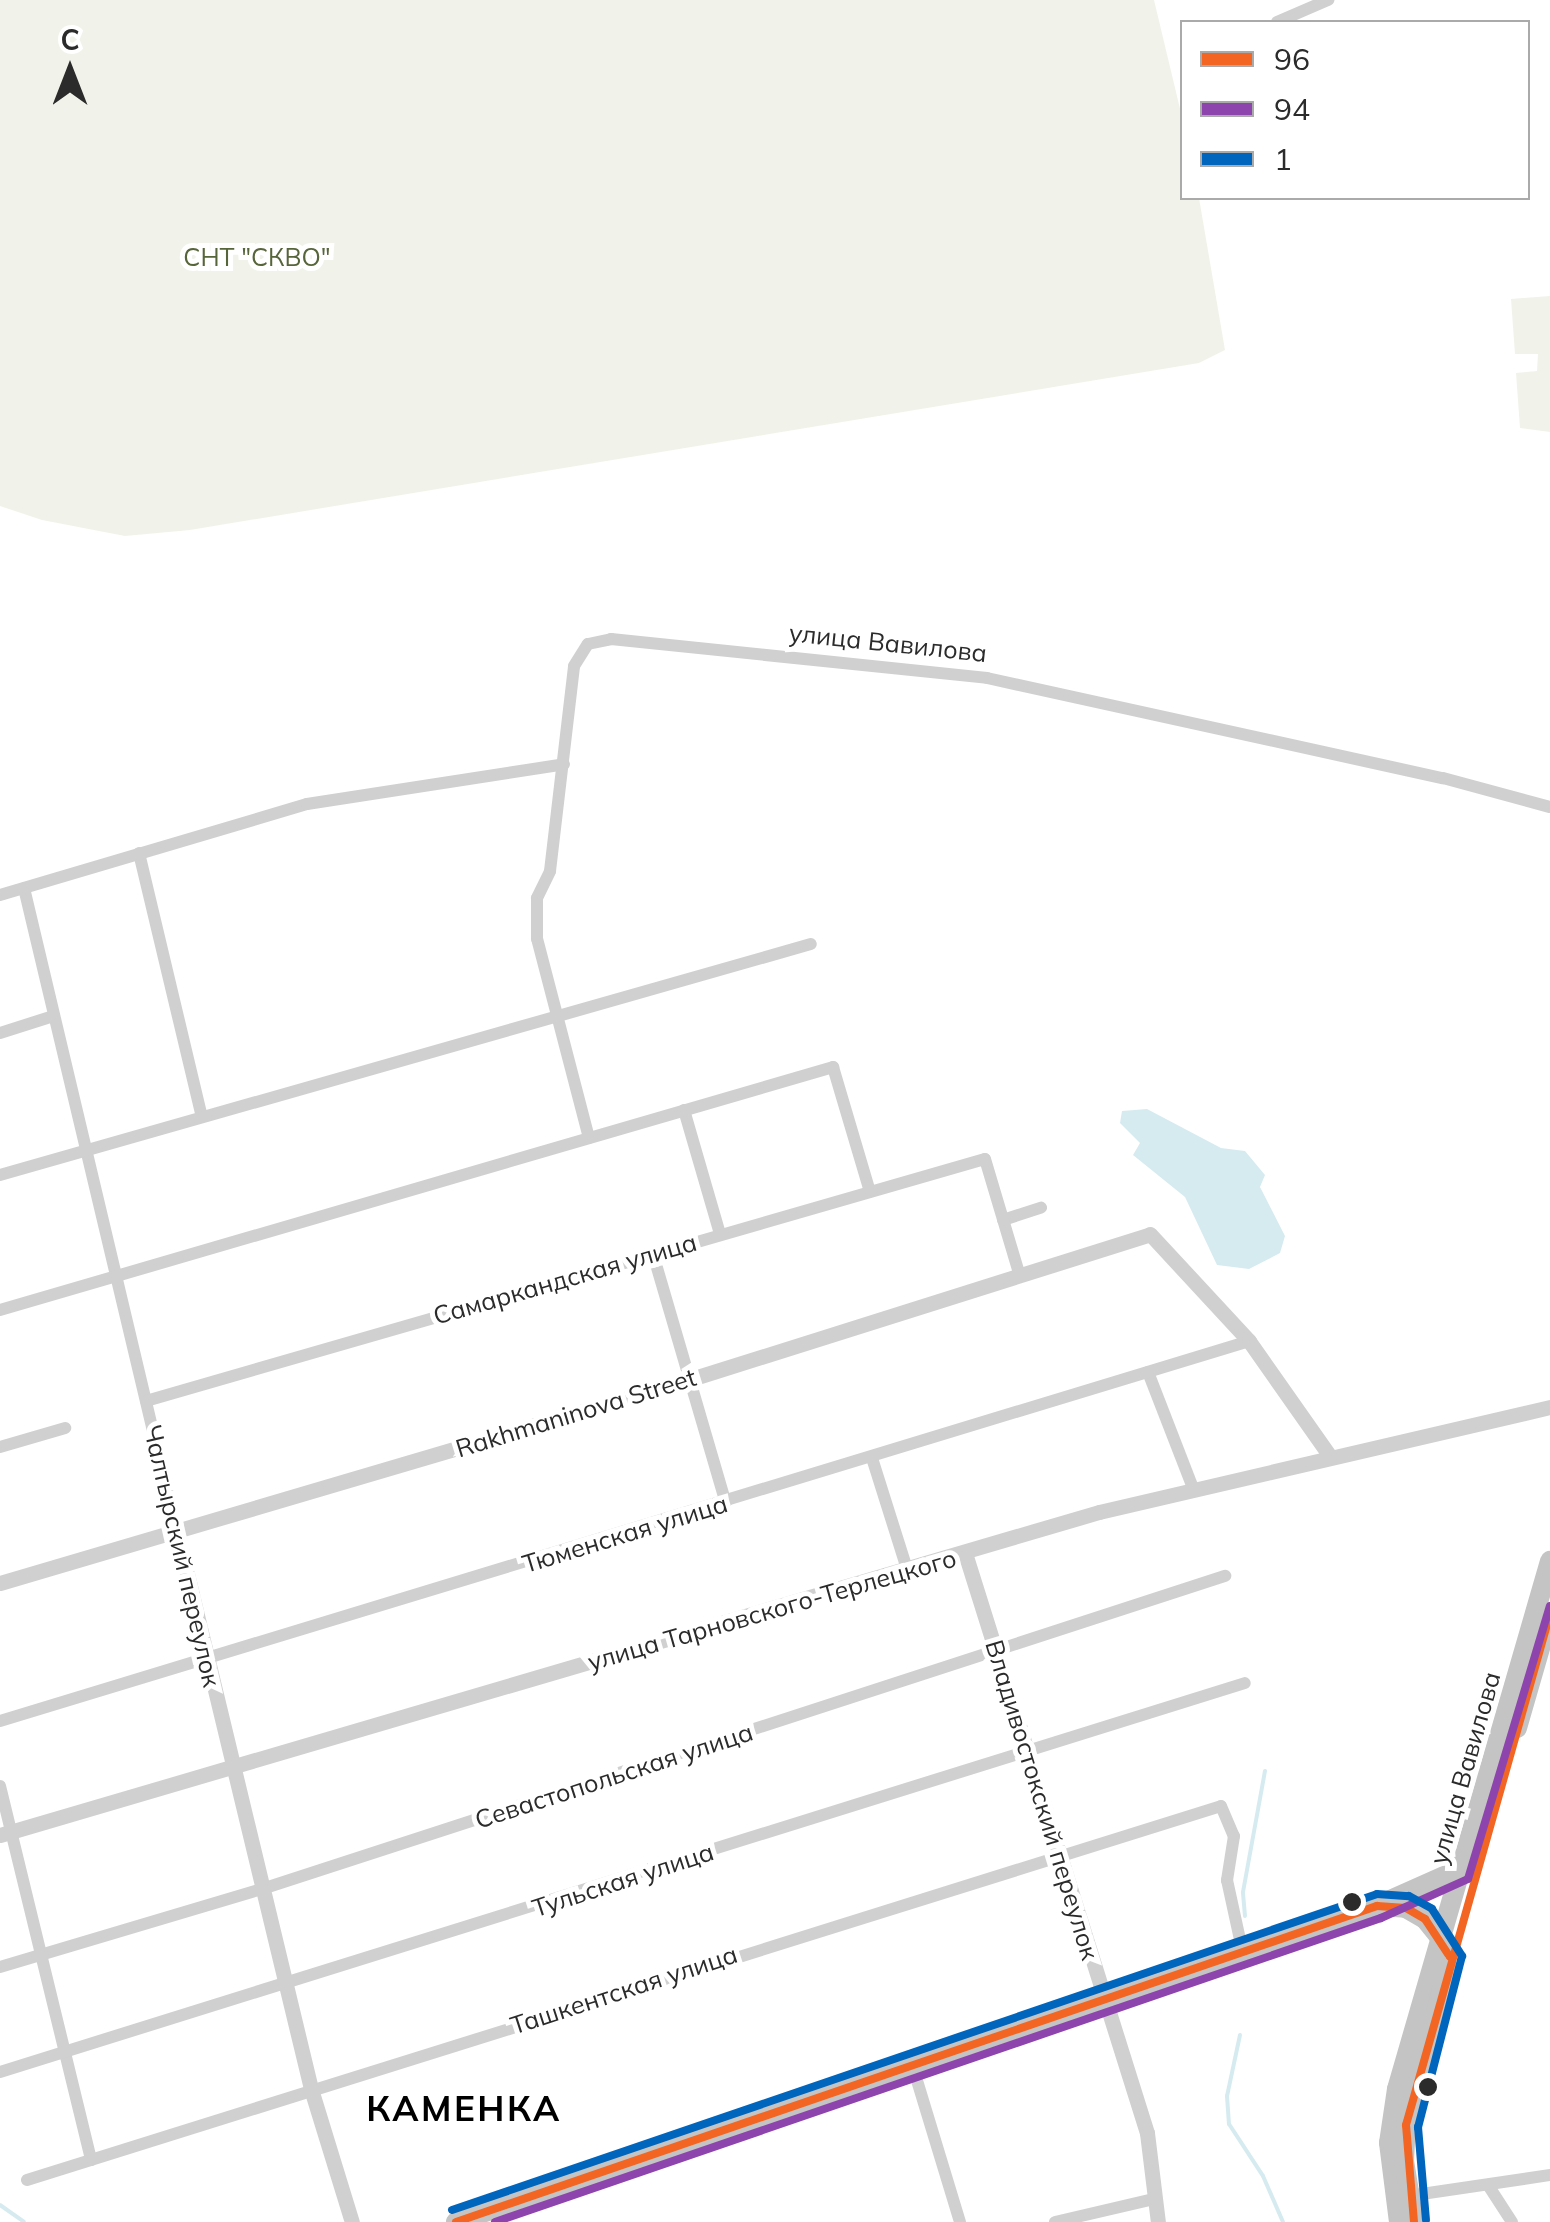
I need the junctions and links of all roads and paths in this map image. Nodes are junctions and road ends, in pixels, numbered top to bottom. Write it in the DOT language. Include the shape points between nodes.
graph roads {
  1 [pos="1328,0"];
  2 [pos="1282,20"];
  3 [pos="564,764"];
  4 [pos="1550,808"];
  5 [pos="139,852"];
  6 [pos="24,888"];
  7 [pos="0,895"];
  8 [pos="811,944"];
  9 [pos="554,1015"];
  10 [pos="50,1017"];
  11 [pos="0,1033"];
  12 [pos="684,1110"];
  13 [pos="202,1117"];
  14 [pos="589,1138"];
  15 [pos="82,1150"];
  16 [pos="0,1174"];
  17 [pos="870,1192"];
  18 [pos="1041,1208"];
  19 [pos="1003,1220"];
  20 [pos="720,1234"];
  21 [pos="653,1254"];
  22 [pos="1019,1273"];
  23 [pos="113,1278"];
  24 [pos="0,1310"];
  25 [pos="1249,1341"];
  26 [pos="1148,1372"];
  27 [pos="690,1379"];
  28 [pos="146,1400"];
  29 [pos="1550,1407"];
  30 [pos="64,1428"];
  31 [pos="0,1447"];
  32 [pos="1328,1455"];
  33 [pos="872,1458"];
  34 [pos="1193,1488"];
  35 [pos="726,1502"];
  36 [pos="177,1532"];
  37 [pos="965,1553"];
  38 [pos="1550,1561"];
  39 [pos="906,1569"];
  40 [pos="1225,1576"];
  41 [pos="0,1583"];
  42 [pos="1550,1614"];
  43 [pos="997,1654"];
  44 [pos="206,1662"];
  45 [pos="1245,1683"];
  46 [pos="0,1721"];
  47 [pos="1029,1752"];
  48 [pos="234,1768"];
  49 [pos="0,1786"];
  50 [pos="6,1833"];
  51 [pos="1061,1852"];
  52 [pos="1462,1868"];
  53 [pos="262,1889"];
  54 [pos="1377,1906"];
  55 [pos="1442,1936"];
  56 [pos="1242,1949"];
  57 [pos="42,1954"];
  58 [pos="1450,1957"];
  59 [pos="0,1967"];
  60 [pos="286,1988"];
  61 [pos="1102,1999"];
  62 [pos="64,2052"];
  63 [pos="912,2064"];
  64 [pos="0,2072"];
  65 [pos="311,2089"];
  66 [pos="91,2160"];
  67 [pos="1550,2175"];
  68 [pos="28,2180"];
  69 [pos="1488,2185"];
  70 [pos="1408,2196"];
  71 [pos="1154,2199"];
  72 [pos="352,2222"];
  73 [pos="456,2222"];
  74 [pos="960,2222"];
  75 [pos="1055,2222"];
  76 [pos="1158,2222"];
  77 [pos="1398,2222"];
  78 [pos="1414,2222"];
  79 [pos="1512,2222"];
  1 -- 2 [label="street"];
  3 -- 4 [label="street, улица Вавилова" via="574,666 588,644 611,640 987,678 1443,778"];
  3 -- 5 [label="street" via="306,804"];
  3 -- 9 [label="street, улица Вавилова" via="550,872 537,898 537,939"];
  5 -- 6 [label="street"];
  5 -- 13 [label="street"];
  6 -- 7 [label="street"];
  6 -- 10 [label="street, Чалтырский переулок"];
  8 -- 9 [label="street"];
  9 -- 13 [label="street"];
  9 -- 14 [label="street, улица Вавилова"];
  10 -- 11 [label="street"];
  10 -- 15 [label="street, Чалтырский переулок"];
  12 -- 14 [label="street"];
  12 -- 17 [label="street" via="833,1067"];
  12 -- 20 [label="street"];
  13 -- 15 [label="street"];
  14 -- 23 [label="street"];
  15 -- 16 [label="street"];
  15 -- 23 [label="street, Чалтырский переулок"];
  17 -- 19 [label="street, Самаркандская улица" via="984,1159"];
  17 -- 20 [label="street, Самаркандская улица"];
  18 -- 19 [label="street"];
  19 -- 22 [label="street"];
  20 -- 21 [label="street, Самаркандская улица"];
  21 -- 27 [label="street"];
  21 -- 28 [label="street, Самаркандская улица"];
  22 -- 25 [label="street, Rakhmaninova Street" via="1150,1234"];
  22 -- 27 [label="street, Rakhmaninova Street"];
  23 -- 24 [label="street"];
  23 -- 28 [label="street, Чалтырский переулок"];
  25 -- 26 [label="street, Тюменская улица"];
  25 -- 32 [label="street"];
  26 -- 33 [label="street, Тюменская улица"];
  26 -- 34 [label="street"];
  27 -- 35 [label="street"];
  27 -- 36 [label="street, Rakhmaninova Street"];
  28 -- 36 [label="street, Чалтырский переулок"];
  29 -- 32 [label="street, улица Тарновского-Терлецкого"];
  30 -- 31 [label="street"];
  32 -- 34 [label="street, улица Тарновского-Терлецкого"];
  33 -- 35 [label="street, Тюменская улица"];
  33 -- 39 [label="street"];
  34 -- 37 [label="street, улица Тарновского-Терлецкого"];
  35 -- 44 [label="street, Тюменская улица"];
  36 -- 41 [label="street, Rakhmaninova Street"];
  36 -- 44 [label="street, Чалтырский переулок"];
  37 -- 39 [label="street, улица Тарновского-Терлецкого"];
  37 -- 43 [label="street, Владивостокский переулок"];
  38 -- 52 [label="main road, улица Вавилова"];
  39 -- 48 [label="street, улица Тарновского-Терлецкого"];
  40 -- 43 [label="street, Севастопольская улица"];
  42 -- 58 [label="main road, улица Вавилова"];
  43 -- 47 [label="street, Владивостокский переулок"];
  43 -- 53 [label="street, Севастопольская улица"];
  44 -- 46 [label="street, Тюменская улица"];
  44 -- 48 [label="street, Чалтырский переулок"];
  45 -- 47 [label="street, Тульская улица"];
  47 -- 51 [label="street, Владивостокский переулок"];
  47 -- 60 [label="street, Тульская улица"];
  48 -- 50 [label="street, улица Тарновского-Терлецкого"];
  48 -- 53 [label="street, Чалтырский переулок"];
  49 -- 50 [label="street"];
  50 -- 57 [label="street"];
  51 -- 56 [label="street, Ташкентская улица" via="1221,1806 1234,1836 1227,1880"];
  51 -- 61 [label="street, Владивостокский переулок"];
  51 -- 65 [label="street, Ташкентская улица"];
  52 -- 54 [label="main road"];
  52 -- 55 [label="main road, улица Вавилова"];
  53 -- 57 [label="street, Севастопольская улица"];
  53 -- 60 [label="street, Чалтырский переулок"];
  54 -- 55 [label="main road" via="1406,1908"];
  54 -- 56 [label="main road"];
  55 -- 58 [label="main road"];
  55 -- 77 [label="main road, улица Вавилова" via="1391,2121"];
  56 -- 61 [label="main road"];
  57 -- 59 [label="street, Севастопольская улица"];
  57 -- 62 [label="street"];
  58 -- 70 [label="main road, улица Вавилова" via="1406,2125"];
  60 -- 62 [label="street, Тульская улица"];
  60 -- 65 [label="street, Чалтырский переулок"];
  61 -- 63 [label="main road"];
  61 -- 71 [label="street, Владивостокский переулок" via="1147,2132"];
  62 -- 64 [label="street, Тульская улица"];
  62 -- 66 [label="street"];
  63 -- 73 [label="main road"];
  63 -- 74 [label="street"];
  65 -- 66 [label="street, Ташкентская улица"];
  65 -- 72 [label="street, Чалтырский переулок"];
  66 -- 68 [label="street, Ташкентская улица"];
  67 -- 69 [label="street"];
  69 -- 70 [label="street"];
  69 -- 79 [label="street"];
  70 -- 78 [label="main road, улица Вавилова"];
  71 -- 75 [label="street"];
  71 -- 76 [label="street, Владивостокский переулок"];
}
